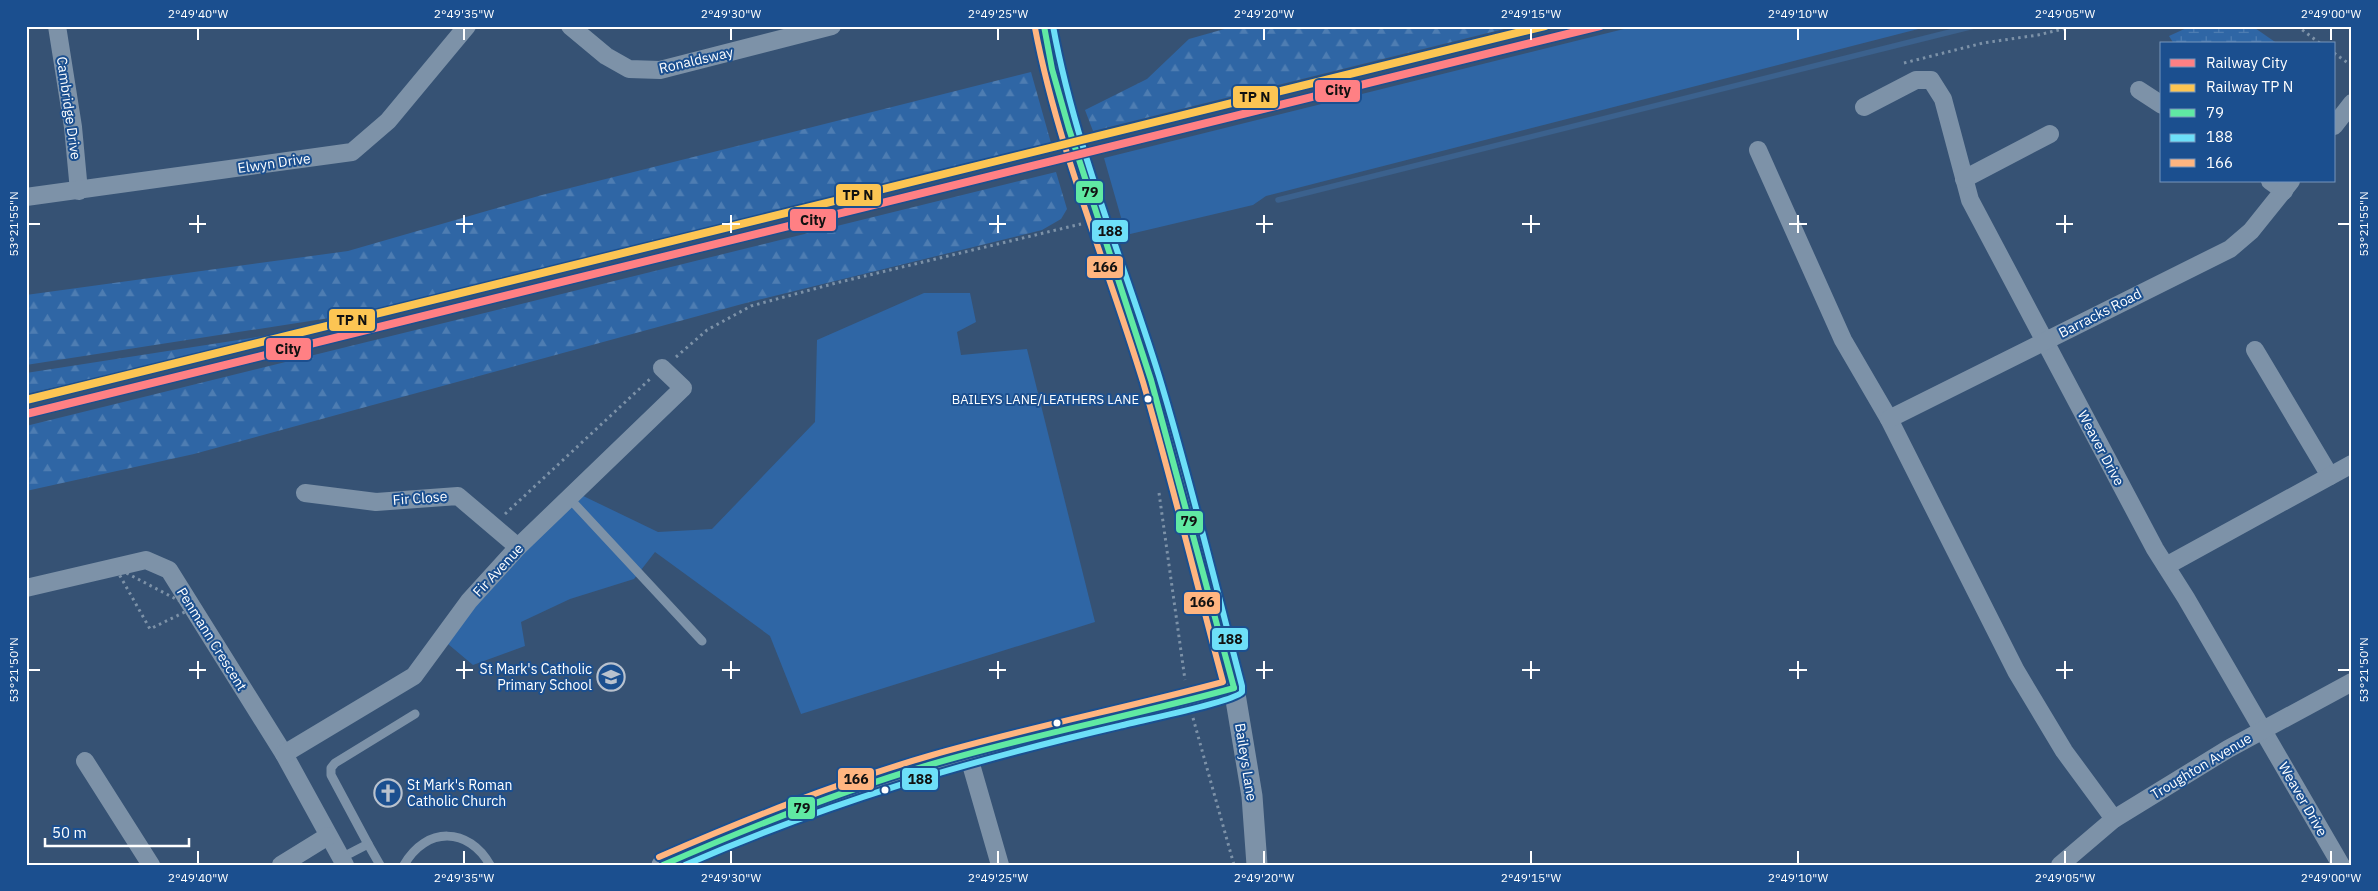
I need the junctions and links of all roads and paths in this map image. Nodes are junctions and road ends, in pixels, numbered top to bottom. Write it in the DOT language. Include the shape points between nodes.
graph roads {
  1 [pos="57,26"];
  2 [pos="468,26"];
  3 [pos="570,26"];
  4 [pos="832,26"];
  5 [pos="1044,26"];
  6 [pos="2076,26"];
  7 [pos="2297,26"];
  8 [pos="2317,42"];
  9 [pos="2336,55"];
  10 [pos="1904,63"];
  11 [pos="2352,66"];
  12 [pos="2139,90"];
  13 [pos="2352,103"];
  14 [pos="2160,104"];
  15 [pos="1864,107"];
  16 [pos="2336,123"];
  17 [pos="2050,134"];
  18 [pos="1758,150"];
  19 [pos="1964,179"];
  20 [pos="2282,185"];
  21 [pos="79,191"];
  22 [pos="26,197"];
  23 [pos="1086,232"];
  24 [pos="2045,341"];
  25 [pos="2255,350"];
  26 [pos="662,368"];
  27 [pos="1889,419"];
  28 [pos="2352,464"];
  29 [pos="2330,476"];
  30 [pos="1158,489"];
  31 [pos="305,493"];
  32 [pos="569,498"];
  33 [pos="492,525"];
  34 [pos="518,547"];
  35 [pos="2166,566"];
  36 [pos="115,567"];
  37 [pos="26,588"];
  38 [pos="193,608"];
  39 [pos="702,641"];
  40 [pos="2352,682"];
  41 [pos="1234,688"];
  42 [pos="1188,701"];
  43 [pos="415,714"];
  44 [pos="2262,730"];
  45 [pos="284,754"];
  46 [pos="968,754"];
  47 [pos="85,761"];
  48 [pos="2114,819"];
  49 [pos="328,836"];
  50 [pos="368,844"];
  51 [pos="343,861"];
  52 [pos="150,865"];
  53 [pos="281,865"];
  54 [pos="380,865"];
  55 [pos="404,865"];
  56 [pos="490,865"];
  57 [pos="662,865"];
  58 [pos="1000,865"];
  59 [pos="1234,865"];
  60 [pos="1257,865"];
  61 [pos="2060,865"];
  62 [pos="2341,865"];
  1 -- 21 [label="street, Cambridge Drive" via="73,127"];
  2 -- 21 [label="street, Elwyn Drive" via="388,121 352,152"];
  3 -- 4 [label="street, Ronaldsway" via="606,56 629,69 660,70"];
  5 -- 41 [label="street, Baileys Lane" via="1069,129 1151,380"];
  6 -- 10 [label="path" via="1983,43"];
  7 -- 8 [label="path"];
  9 -- 11 [label="path"];
  12 -- 14 [label="street"];
  13 -- 16 [label="street"];
  15 -- 19 [label="street, Weaver Drive" via="1916,80 1931,80 1943,99"];
  17 -- 19 [label="street"];
  18 -- 27 [label="street" via="1842,340"];
  19 -- 24 [label="street, Weaver Drive" via="1970,200"];
  20 -- 24 [label="street, Barracks Road" via="2251,231 2230,249"];
  21 -- 22 [label="street, Elwyn Drive"];
  23 -- 26 [label="path" via="1084,223 751,306 707,330"];
  24 -- 27 [label="street, Barracks Road"];
  24 -- 35 [label="street, Weaver Drive"];
  25 -- 29 [label="street"];
  26 -- 32 [label="street, Fir Avenue" via="683,388"];
  26 -- 33 [label="path"];
  27 -- 48 [label="street" via="2016,672 2064,752"];
  28 -- 29 [label="street"];
  29 -- 35 [label="street"];
  30 -- 42 [label="path"];
  31 -- 33 [label="street, Fir Close" via="376,502 458,496"];
  32 -- 34 [label="street, Fir Avenue"];
  32 -- 39 [label="lane"];
  33 -- 34 [label="street, Fir Close"];
  34 -- 45 [label="street, Fir Avenue" via="470,601 414,676"];
  35 -- 44 [label="street, Weaver Drive"];
  36 -- 37 [label="street, Penmann Crescent"];
  36 -- 38 [label="path"];
  36 -- 38 [label="street, Penmann Crescent" via="146,560 169,570"];
  36 -- 38 [label="path" via="150,630"];
  38 -- 45 [label="street, Penmann Crescent"];
  40 -- 44 [label="street, Troughton Avenue"];
  41 -- 42 [label="street"];
  41 -- 60 [label="street, Baileys Lane" via="1252,796"];
  42 -- 46 [label="street"];
  42 -- 59 [label="path"];
  43 -- 50 [label="lane" via="331,768 331,775"];
  44 -- 48 [label="street, Troughton Avenue"];
  44 -- 62 [label="street, Weaver Drive"];
  45 -- 49 [label="street, Penmann Crescent"];
  46 -- 57 [label="street" via="830,798"];
  46 -- 58 [label="street"];
  47 -- 52 [label="street"];
  48 -- 61 [label="street, Troughton Avenue"];
  49 -- 51 [label="street, Penmann Crescent"];
  49 -- 53 [label="street"];
  50 -- 51 [label="lane"];
  50 -- 54 [label="lane"];
  55 -- 56 [label="lane" via="420,847 443,836 467,840 479,848"];
}
